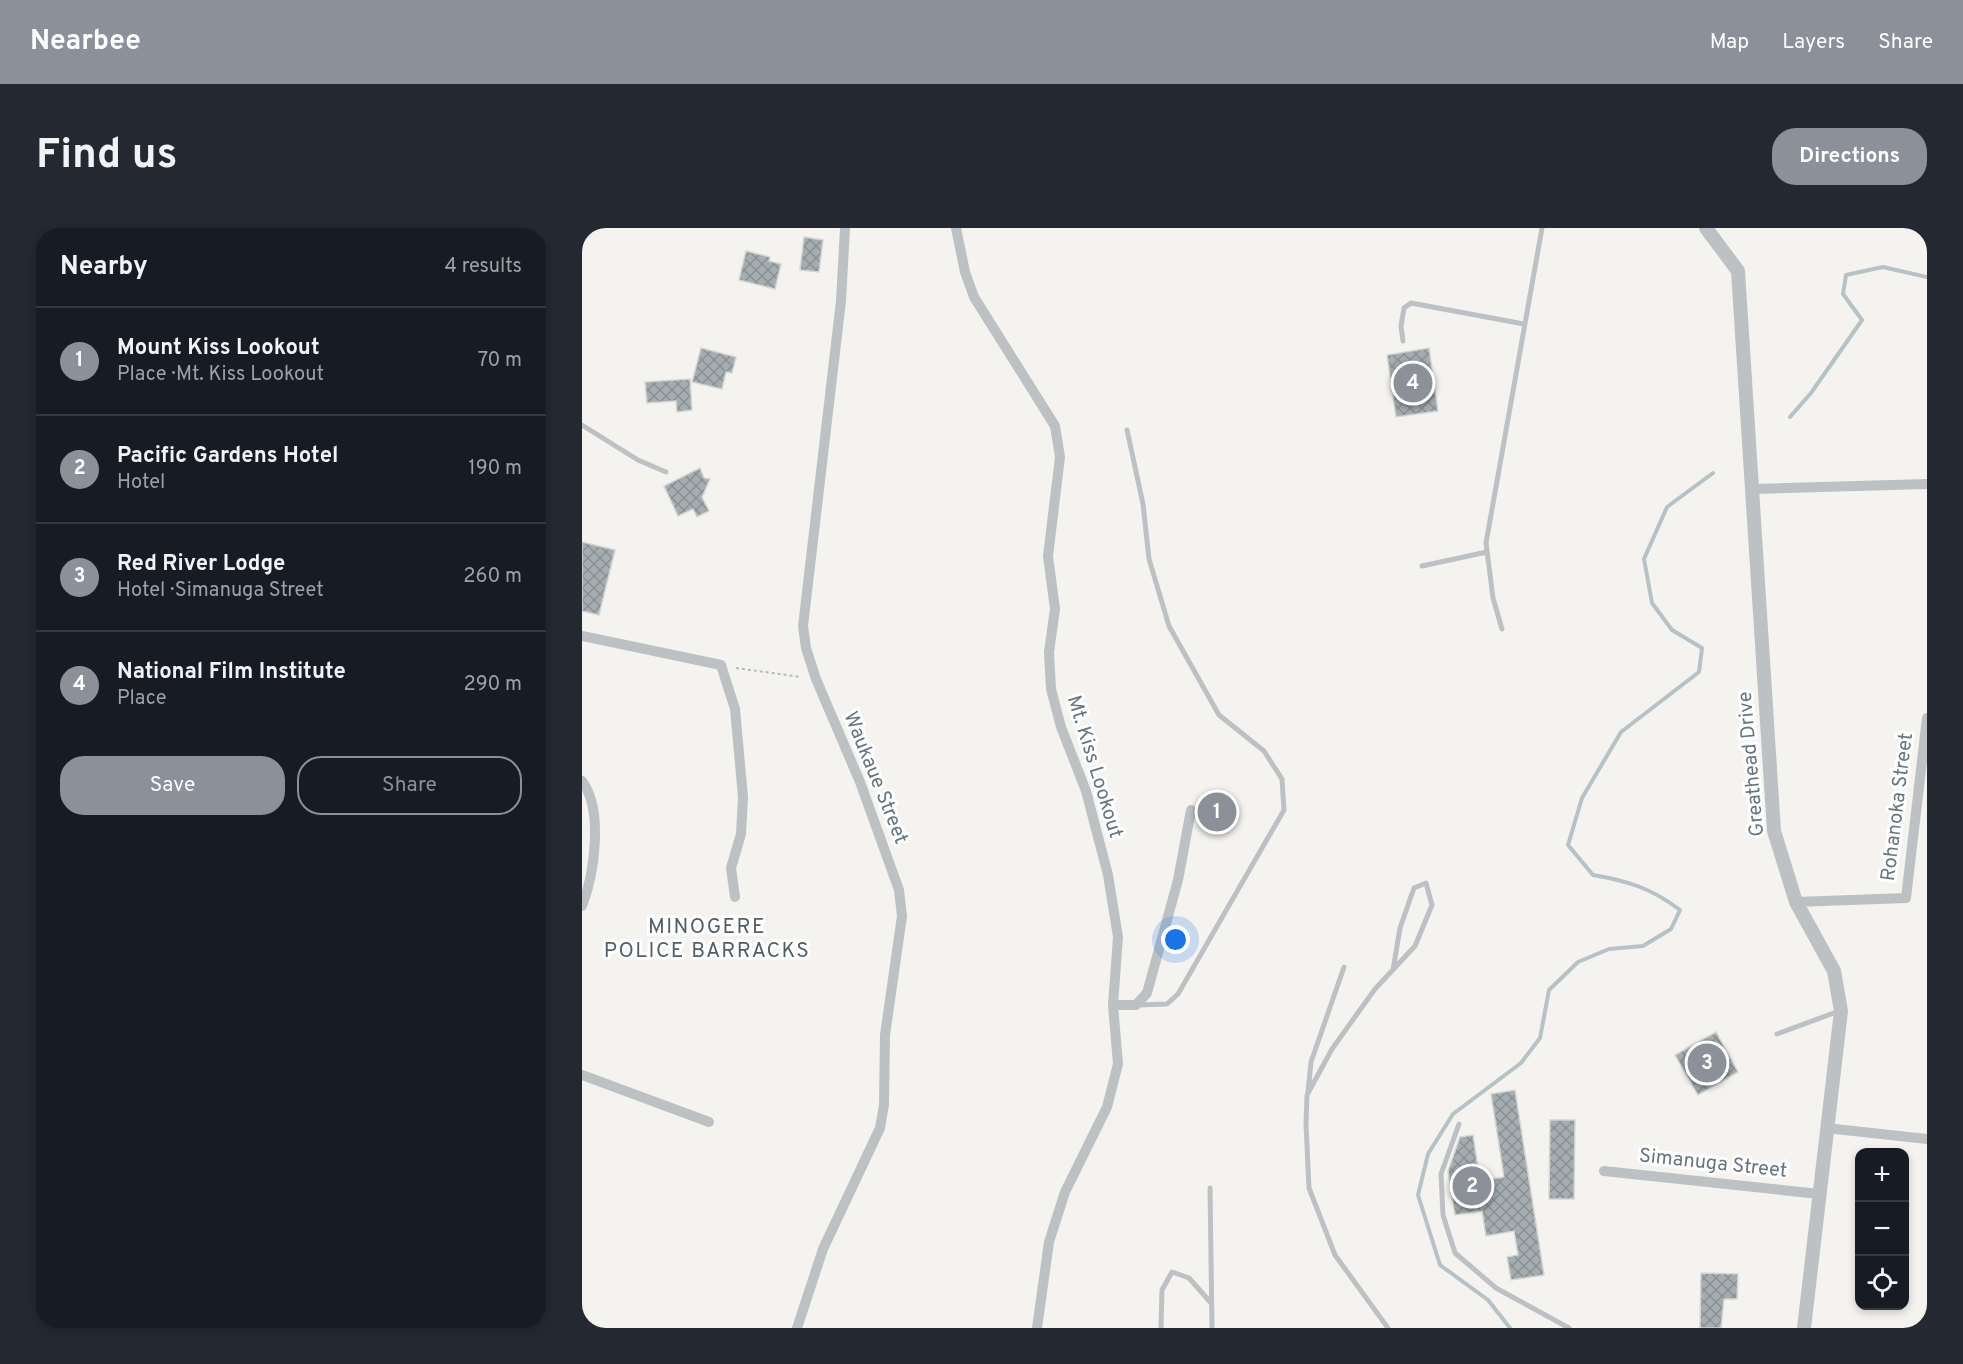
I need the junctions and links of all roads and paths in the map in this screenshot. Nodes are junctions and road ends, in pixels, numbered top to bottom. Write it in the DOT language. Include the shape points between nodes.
graph roads {
  1 [pos="845,228"];
  2 [pos="956,228"];
  3 [pos="1542,228"];
  4 [pos="1707,228"];
  5 [pos="1524,324"];
  6 [pos="1403,341"];
  7 [pos="582,425"];
  8 [pos="1127,430"];
  9 [pos="666,472"];
  10 [pos="1927,484"];
  11 [pos="1753,489"];
  12 [pos="1487,552"];
  13 [pos="1422,566"];
  14 [pos="1503,629"];
  15 [pos="582,636"];
  16 [pos="721,665"];
  17 [pos="816,679"];
  18 [pos="1927,718"];
  19 [pos="582,782"];
  20 [pos="1191,810"];
  21 [pos="735,897"];
  22 [pos="1796,902"];
  23 [pos="582,906"];
  24 [pos="1344,967"];
  25 [pos="1393,970"];
  26 [pos="1113,1005"];
  27 [pos="1136,1005"];
  28 [pos="1841,1011"];
  29 [pos="1776,1034"];
  30 [pos="582,1075"];
  31 [pos="1307,1095"];
  32 [pos="709,1122"];
  33 [pos="1459,1124"];
  34 [pos="1826,1128"];
  35 [pos="1927,1140"];
  36 [pos="1604,1171"];
  37 [pos="1210,1188"];
  38 [pos="1819,1194"];
  39 [pos="1211,1303"];
  40 [pos="797,1328"];
  41 [pos="1037,1328"];
  42 [pos="1161,1328"];
  43 [pos="1212,1328"];
  44 [pos="1388,1328"];
  45 [pos="1569,1328"];
  46 [pos="1804,1328"];
  1 -- 17 [label="street, Waukaue Street" via="842,301 803,626"];
  2 -- 26 [label="street, Mt. Kiss Lookout" via="974,297 1055,426 1060,457 1048,556 1055,609 1049,652 1051,689 1086,791 1108,875 1118,938"];
  3 -- 5 [label="lane"];
  4 -- 11 [label="street, Greathead Drive" via="1738,271"];
  5 -- 6 [label="lane" via="1411,303 1404,308"];
  5 -- 12 [label="lane"];
  7 -- 9 [label="lane"];
  8 -- 27 [label="lane" via="1143,504 1149,559 1169,626 1219,715 1264,751 1282,779 1284,810 1178,994 1167,1004"];
  10 -- 11 [label="street"];
  11 -- 22 [label="street, Greathead Drive" via="1774,831"];
  12 -- 13 [label="lane"];
  12 -- 14 [label="lane" via="1493,598"];
  15 -- 16 [label="street"];
  16 -- 17 [label="path"];
  16 -- 21 [label="street" via="735,708 743,797 741,834 731,868"];
  17 -- 40 [label="street, Waukaue Street" via="860,782 895,880 902,916 885,1035 880,1128 824,1249"];
  18 -- 22 [label="street, Rohanoka Street" via="1905,898"];
  19 -- 23 [label="street" via="597,830"];
  20 -- 27 [label="street" via="1178,880 1147,993"];
  22 -- 28 [label="street, Greathead Drive" via="1834,972"];
  24 -- 31 [label="lane" via="1311,1062"];
  25 -- 25 [label="lane" via="1415,946 1432,905 1426,883 1414,888 1400,928"];
  25 -- 31 [label="lane" via="1332,1049"];
  26 -- 27 [label="street"];
  26 -- 41 [label="street, Mt. Kiss Lookout" via="1118,1064 1107,1107 1065,1192 1049,1242"];
  28 -- 29 [label="lane"];
  28 -- 34 [label="street, Greathead Drive"];
  30 -- 32 [label="street"];
  31 -- 44 [label="lane" via="1309,1188 1335,1255"];
  33 -- 45 [label="lane" via="1441,1174 1443,1215 1455,1253 1496,1288"];
  34 -- 35 [label="street"];
  34 -- 38 [label="street, Greathead Drive"];
  36 -- 38 [label="street, Simanuga Street"];
  37 -- 39 [label="lane"];
  38 -- 46 [label="street, Greathead Drive"];
  39 -- 42 [label="lane" via="1189,1278 1172,1272 1162,1290"];
  39 -- 43 [label="lane"];
}
